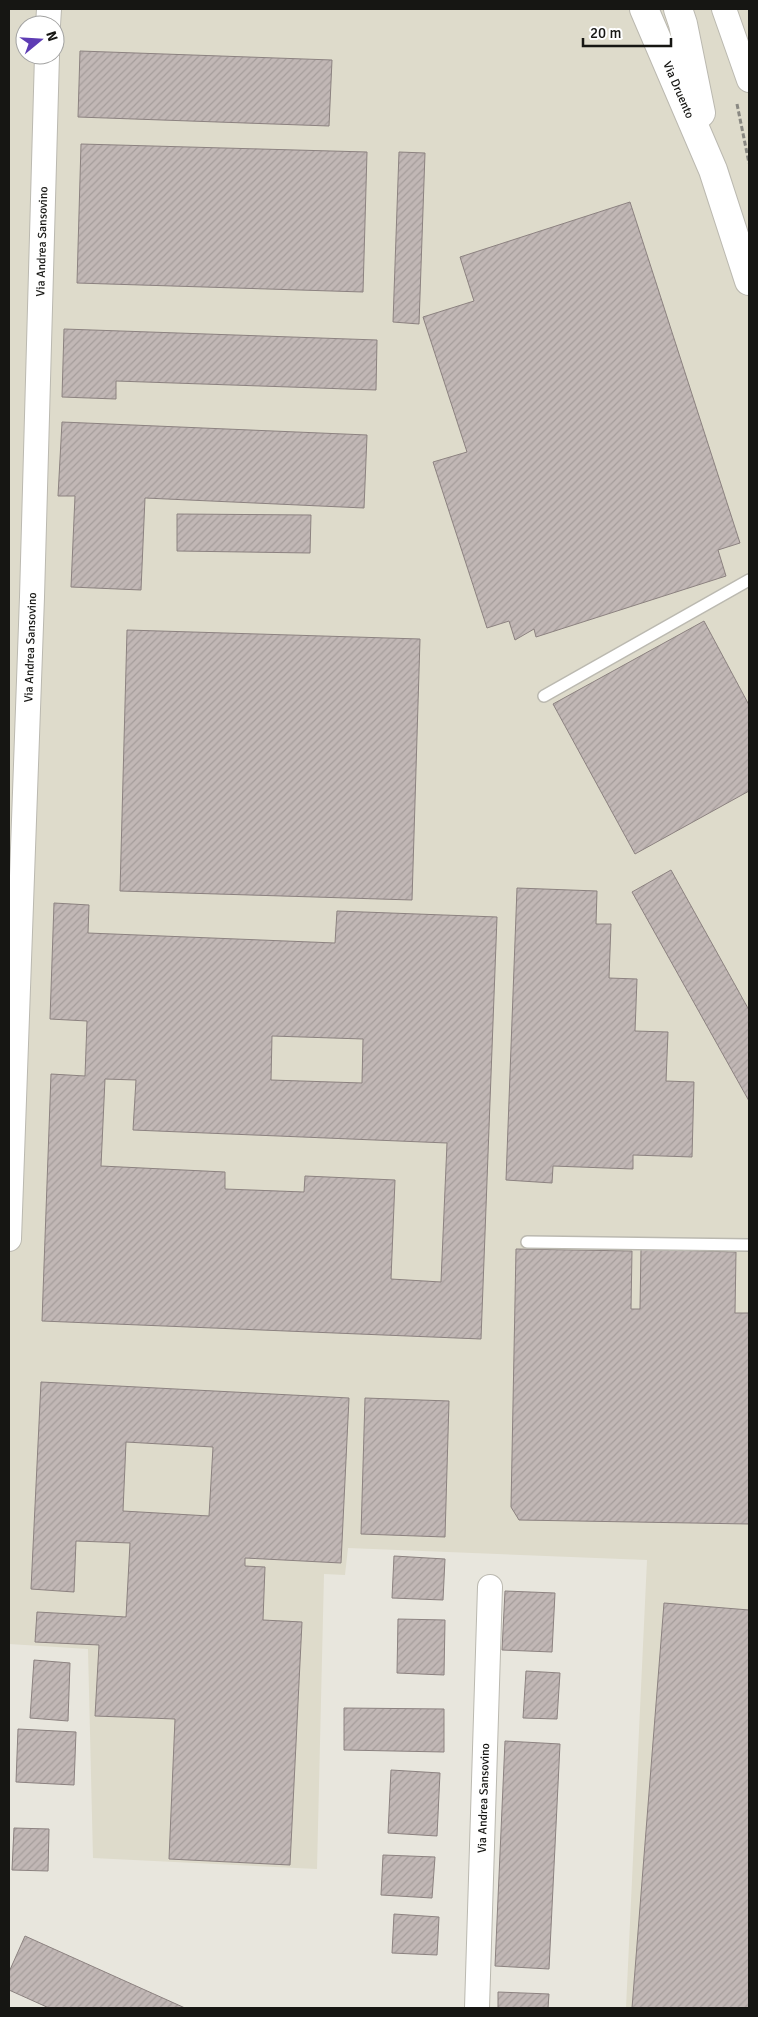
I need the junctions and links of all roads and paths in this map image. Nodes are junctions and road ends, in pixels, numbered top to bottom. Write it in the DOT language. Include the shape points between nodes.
graph roads {
  1 [pos="644,9"];
  2 [pos="678,9"];
  3 [pos="724,9"];
  4 [pos="47,65"];
  5 [pos="749,80"];
  6 [pos="713,170"];
  7 [pos="749,281"];
  8 [pos="749,580"];
  9 [pos="544,696"];
  10 [pos="9,1239"];
  11 [pos="527,1242"];
  12 [pos="749,1245"];
  13 [pos="490,1587"];
  14 [pos="477,2008"];
  1 -- 6 [label="street, Via Druento"];
  2 -- 6 [label="street, Via Druento"];
  3 -- 5 [label="street"];
  4 -- 10 [label="street, Via Andrea Sansovino"];
  6 -- 7 [label="street, Via Druento"];
  8 -- 9 [label="lane"];
  11 -- 12 [label="lane"];
  13 -- 14 [label="street, Via Andrea Sansovino"];
}
